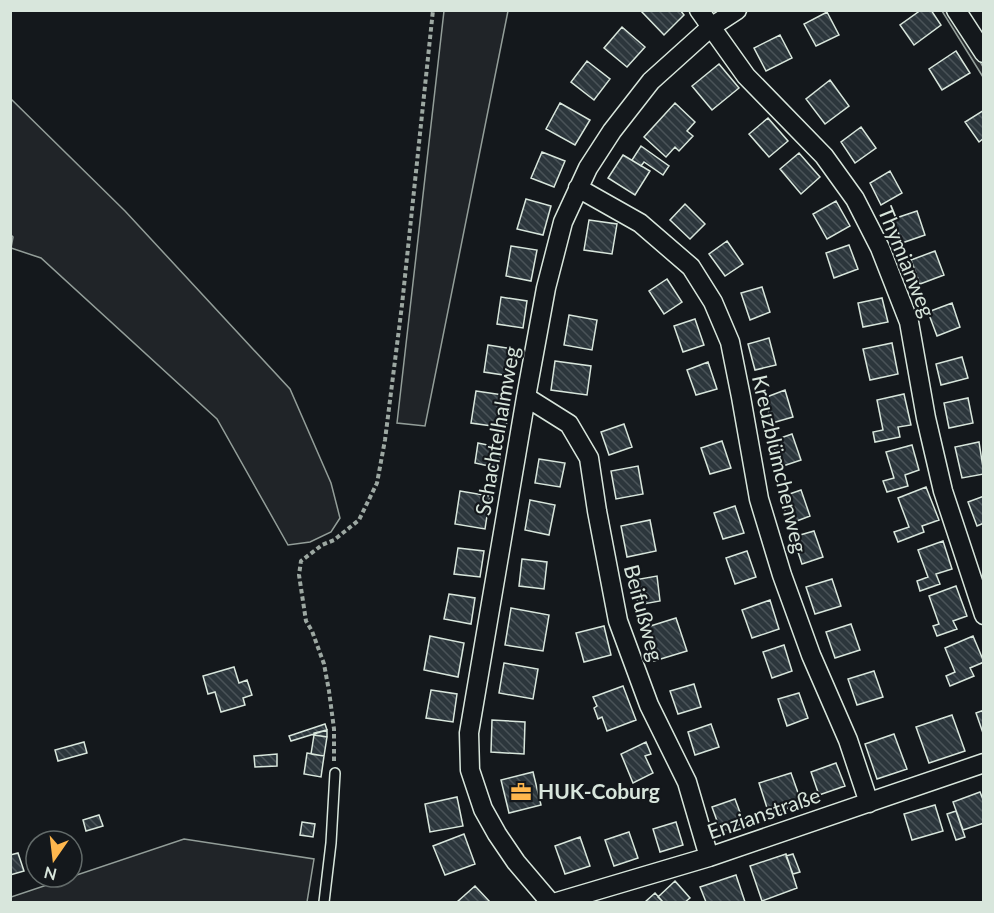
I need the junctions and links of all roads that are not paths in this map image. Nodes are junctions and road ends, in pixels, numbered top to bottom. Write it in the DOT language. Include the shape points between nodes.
graph roads {
  1 [pos="699,10"];
  2 [pos="737,10"];
  3 [pos="956,10"];
  4 [pos="711,27"];
  5 [pos="984,53"];
  6 [pos="579,188"];
  7 [pos="526,397"];
  8 [pos="984,615"];
  9 [pos="984,763"];
  10 [pos="335,773"];
  11 [pos="869,802"];
  12 [pos="709,857"];
  13 [pos="324,903"];
  14 [pos="550,903"];
  15 [pos="557,903"];
  1 -- 4 [label="street, Thymianweg"];
  2 -- 4 [label="street, Schachtelhalmweg"];
  3 -- 5 [label="street"];
  4 -- 6 [label="street, Schachtelhalmweg" via="651,81 612,131"];
  4 -- 8 [label="street, Thymianweg" via="746,76 824,156 855,199 880,248 909,322 943,491"];
  6 -- 7 [label="street, Schachtelhalmweg" via="557,244"];
  6 -- 11 [label="street, Kreuzblümchenweg" via="640,223 691,267 713,302 730,342 759,499 782,575"];
  7 -- 12 [label="street, Beifußweg" via="569,424 589,458 618,621 649,705 687,782"];
  7 -- 14 [label="street, Schachtelhalmweg" via="469,733 470,770 483,809 497,834"];
  9 -- 11 [label="street, Enzianstraße"];
  10 -- 13 [label="lane"];
  11 -- 12 [label="street, Enzianstraße"];
  12 -- 15 [label="street, Enzianstraße"];
}
